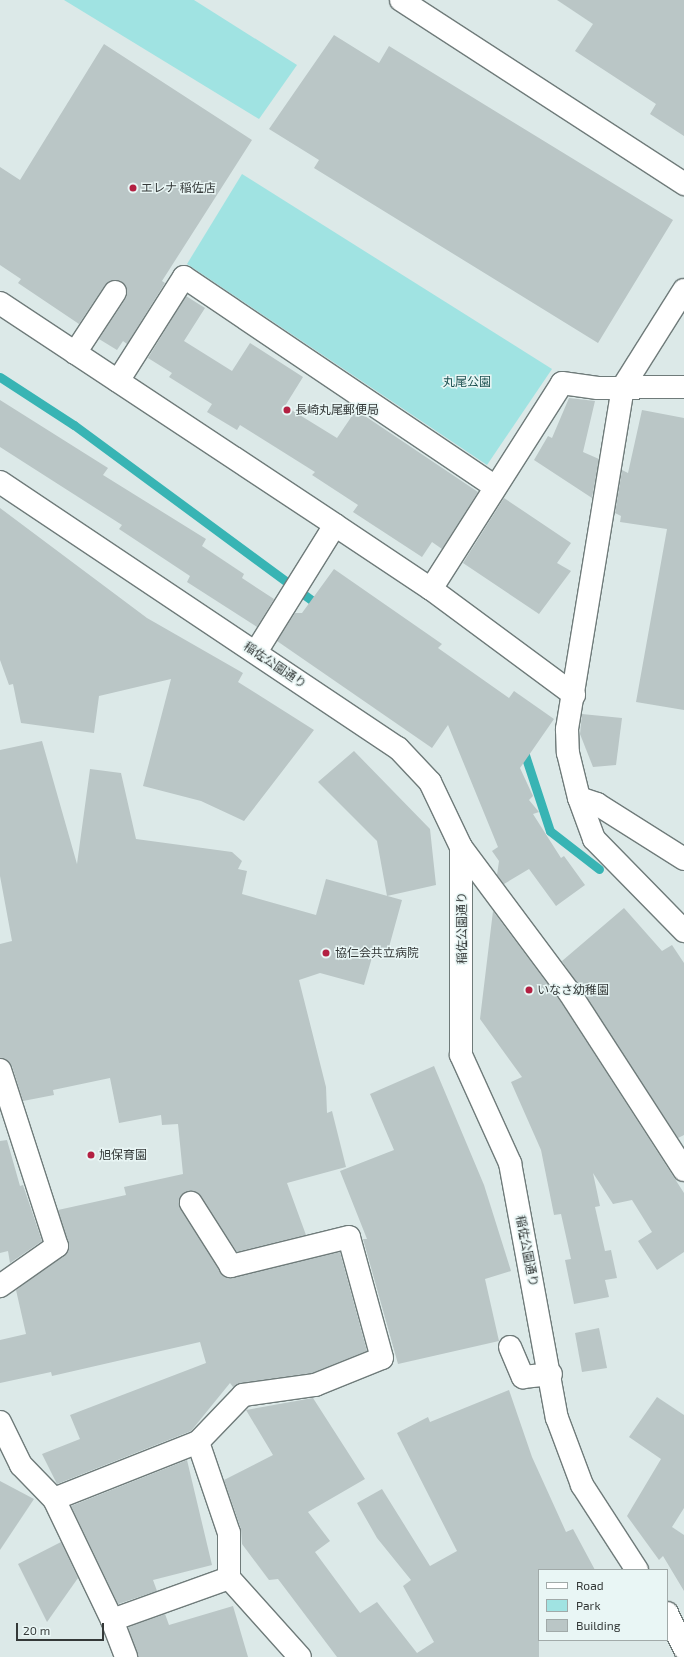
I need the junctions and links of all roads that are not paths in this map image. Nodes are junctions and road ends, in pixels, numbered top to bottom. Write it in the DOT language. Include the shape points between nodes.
graph roads {
  1 [pos="401,0"];
  2 [pos="684,184"];
  3 [pos="684,290"];
  4 [pos="115,292"];
  5 [pos="0,303"];
  6 [pos="75,353"];
  7 [pos="118,382"];
  8 [pos="623,387"];
  9 [pos="684,387"];
  10 [pos="0,482"];
  11 [pos="494,486"];
  12 [pos="334,525"];
  13 [pos="431,589"];
  14 [pos="256,652"];
  15 [pos="574,695"];
  16 [pos="579,798"];
  17 [pos="461,847"];
  18 [pos="684,859"];
  19 [pos="684,931"];
  20 [pos="2,1081"];
  21 [pos="684,1170"];
  22 [pos="192,1203"];
  23 [pos="0,1286"];
  24 [pos="510,1347"];
  25 [pos="551,1374"];
  26 [pos="0,1422"];
  27 [pos="198,1442"];
  28 [pos="54,1499"];
  29 [pos="636,1569"];
  30 [pos="229,1578"];
  31 [pos="668,1615"];
  32 [pos="112,1620"];
  33 [pos="684,1648"];
  34 [pos="126,1657"];
  35 [pos="300,1657"];
  1 -- 2 [label="street"];
  3 -- 8 [label="street"];
  4 -- 6 [label="street"];
  5 -- 6 [label="street"];
  6 -- 7 [label="street"];
  7 -- 11 [label="street" via="184,277"];
  7 -- 12 [label="street"];
  8 -- 9 [label="street"];
  8 -- 11 [label="street" via="562,383"];
  8 -- 15 [label="street"];
  10 -- 14 [label="street, 稲佐公園通り"];
  11 -- 13 [label="street"];
  12 -- 13 [label="street"];
  12 -- 14 [label="street"];
  13 -- 15 [label="street"];
  14 -- 17 [label="street, 稲佐公園通り" via="398,748 430,782"];
  15 -- 16 [label="street" via="567,729 567,747"];
  16 -- 18 [label="street" via="597,804"];
  16 -- 19 [label="street" via="594,839"];
  17 -- 21 [label="street" via="569,992"];
  17 -- 25 [label="street, 稲佐公園通り" via="461,1055 510,1163"];
  20 -- 23 [label="street" via="57,1246"];
  22 -- 27 [label="street" via="231,1266 349,1237 382,1358 315,1385 243,1396"];
  24 -- 25 [label="street" via="523,1377"];
  25 -- 29 [label="street, 稲佐公園通り" via="557,1418 582,1485"];
  26 -- 28 [label="street" via="21,1465"];
  27 -- 28 [label="street"];
  27 -- 30 [label="street" via="229,1533"];
  28 -- 32 [label="street"];
  30 -- 32 [label="street"];
  30 -- 35 [label="street"];
  31 -- 33 [label="street"];
  32 -- 34 [label="street"];
}
